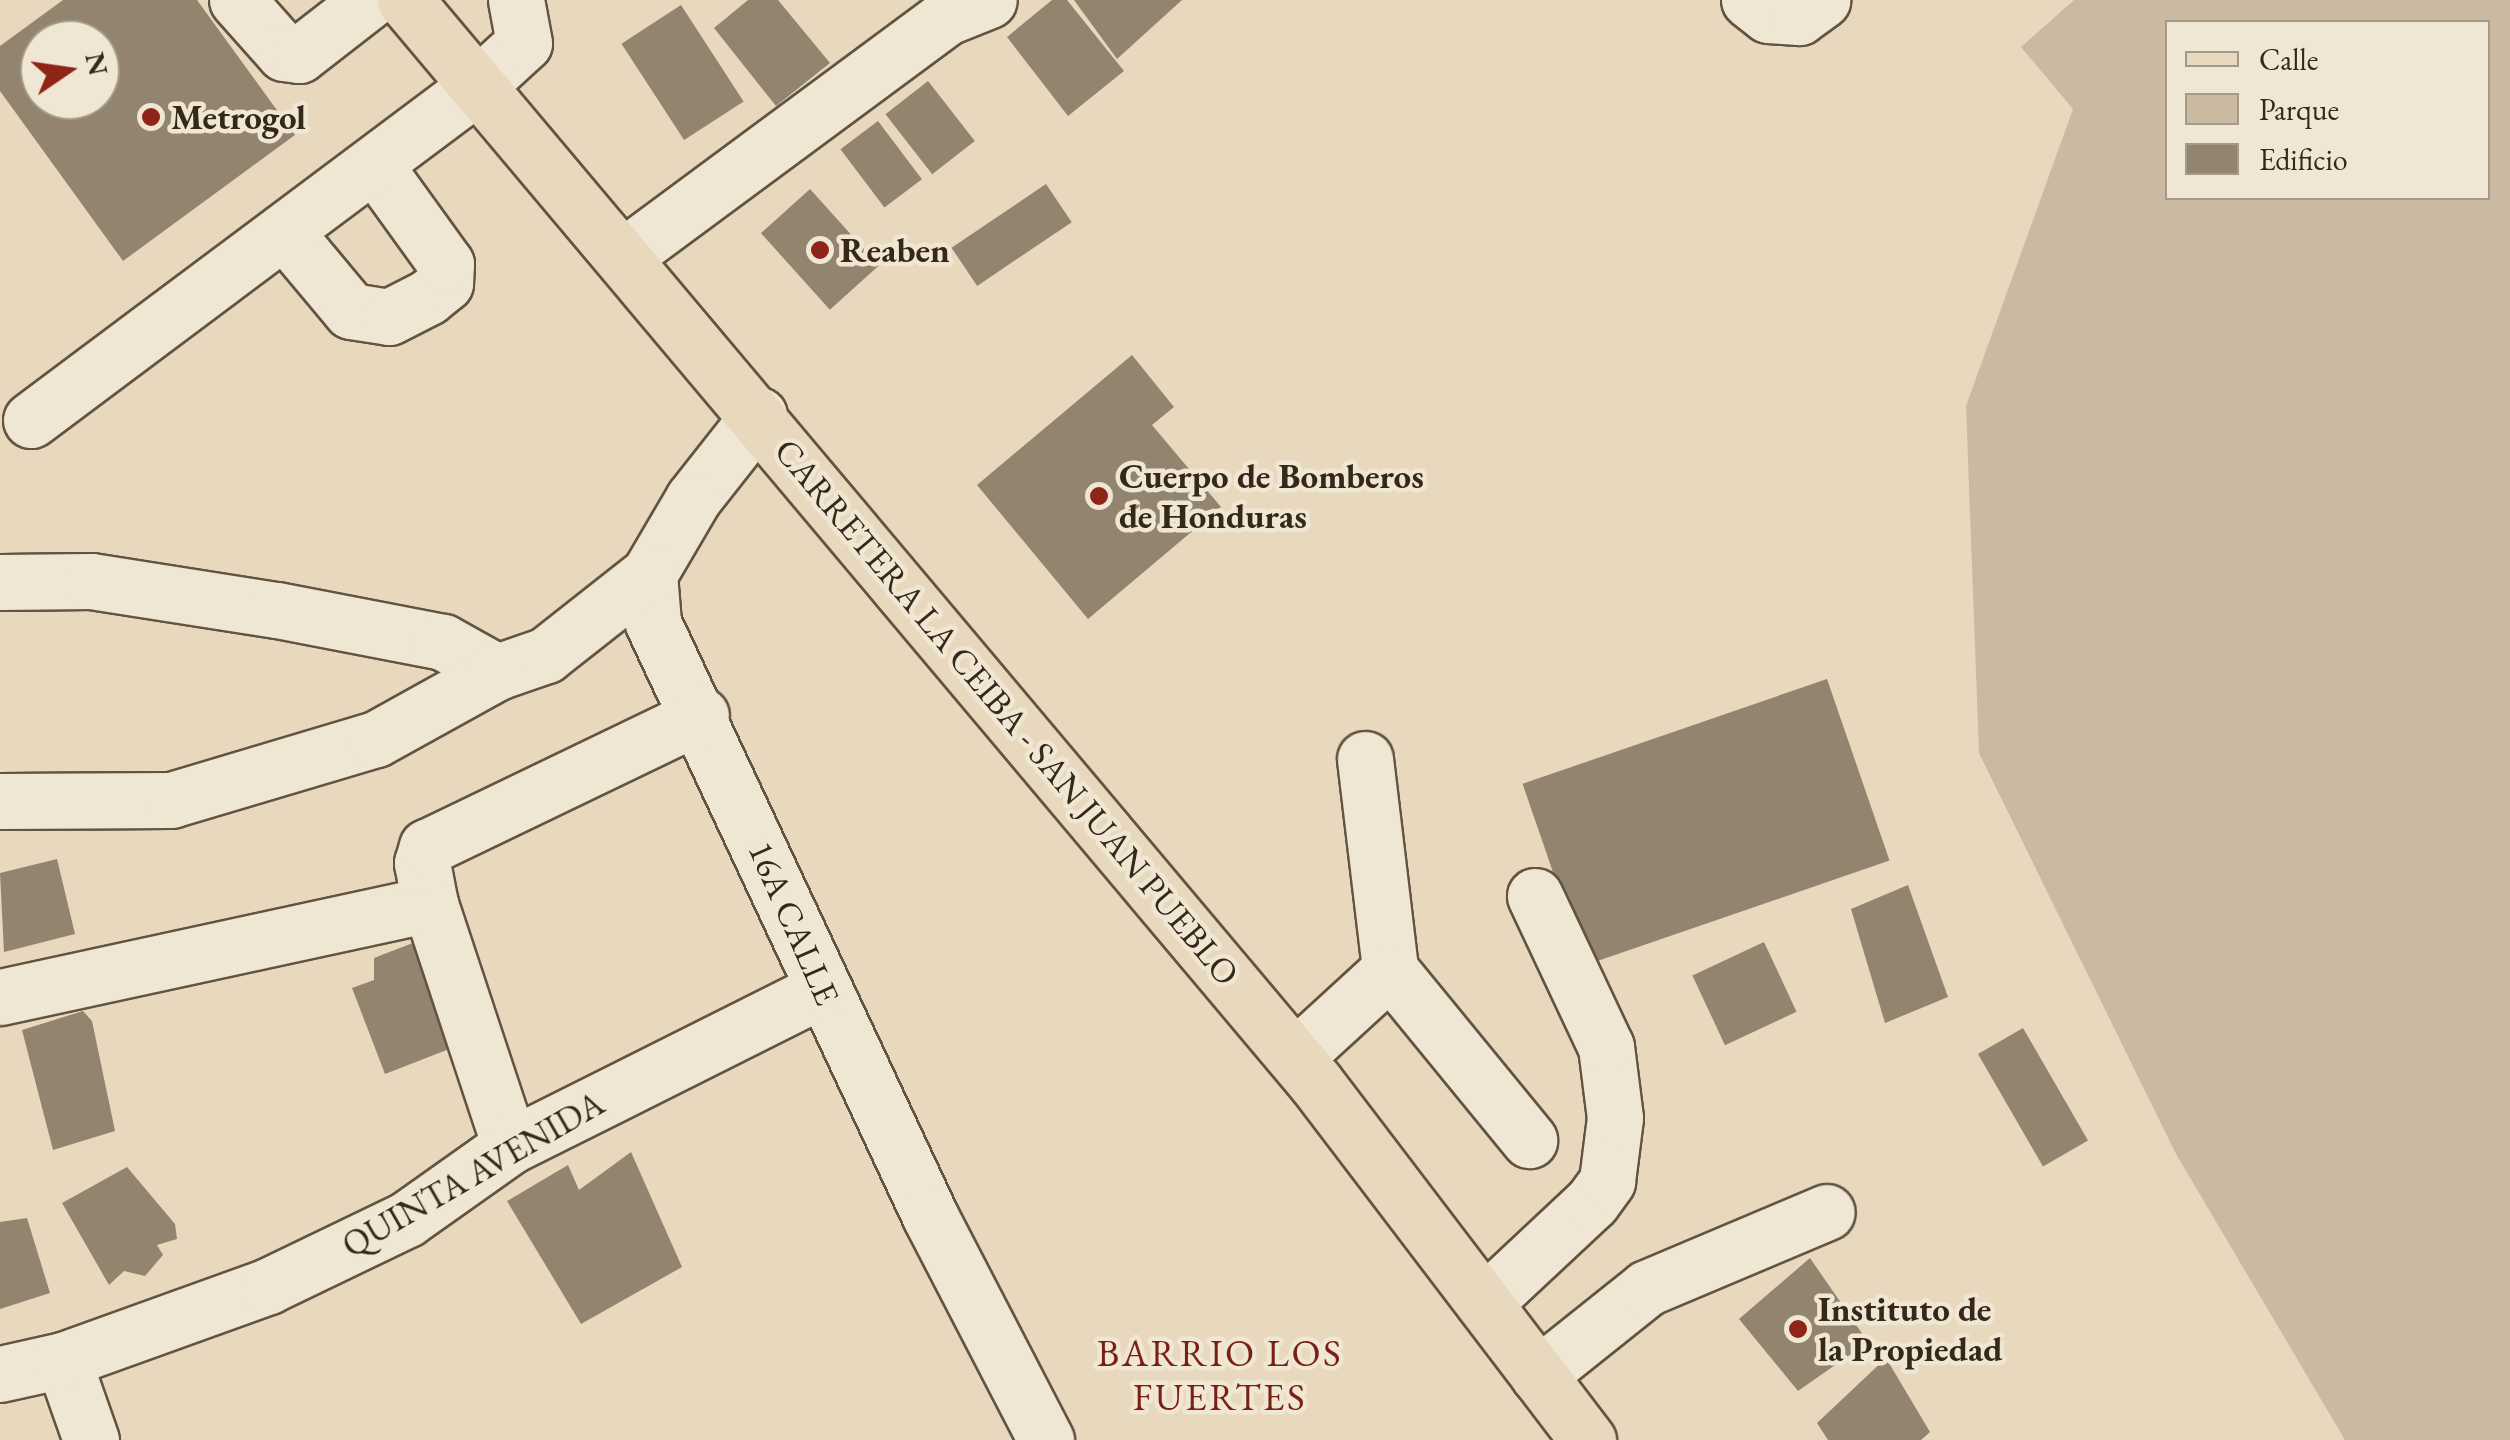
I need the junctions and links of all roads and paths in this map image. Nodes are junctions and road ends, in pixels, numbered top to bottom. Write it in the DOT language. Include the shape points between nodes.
graph roads {
  1 [pos="237,0"];
  2 [pos="370,0"];
  3 [pos="405,0"];
  4 [pos="516,0"];
  5 [pos="990,0"];
  6 [pos="1748,0"];
  7 [pos="1822,0"];
  8 [pos="476,87"];
  9 [pos="374,164"];
  10 [pos="284,231"];
  11 [pos="625,255"];
  12 [pos="760,415"];
  13 [pos="31,420"];
  14 [pos="649,574"];
  15 [pos="0,582"];
  16 [pos="497,672"];
  17 [pos="701,716"];
  18 [pos="1364,759"];
  19 [pos="0,801"];
  20 [pos="1535,896"];
  21 [pos="430,904"];
  22 [pos="1390,970"];
  23 [pos="823,989"];
  24 [pos="0,996"];
  25 [pos="1294,1056"];
  26 [pos="1530,1140"];
  27 [pos="510,1146"];
  28 [pos="1827,1212"];
  29 [pos="1484,1303"];
  30 [pos="63,1360"];
  31 [pos="0,1374"];
  32 [pos="1538,1374"];
  33 [pos="90,1440"];
  34 [pos="1046,1440"];
  35 [pos="1588,1440"];
  1 -- 2 [label="street" via="284,54 299,55"];
  3 -- 8 [label="main road, CARRETERA LA CEIBA - SAN JUAN PUEBLO"];
  4 -- 8 [label="street" via="524,43"];
  5 -- 11 [label="street" via="946,18"];
  6 -- 7 [label="street" via="1768,15 1799,17"];
  8 -- 9 [label="street"];
  8 -- 11 [label="main road, CARRETERA LA CEIBA - SAN JUAN PUEBLO"];
  9 -- 10 [label="street"];
  9 -- 10 [label="street" via="446,264 445,282 428,297 389,317 351,311"];
  10 -- 13 [label="street"];
  11 -- 12 [label="main road, CARRETERA LA CEIBA - SAN JUAN PUEBLO"];
  12 -- 14 [label="street" via="693,499"];
  12 -- 25 [label="main road, CARRETERA LA CEIBA - SAN JUAN PUEBLO"];
  14 -- 16 [label="street" via="546,655"];
  14 -- 17 [label="street, 16A CALLE" via="653,622"];
  15 -- 16 [label="street" via="91,581 277,610 442,642"];
  16 -- 19 [label="street" via="376,739 171,800"];
  17 -- 21 [label="street" via="441,835 422,863"];
  17 -- 23 [label="street, 16A CALLE"];
  18 -- 22 [label="street"];
  20 -- 29 [label="street" via="1606,1047 1616,1118 1608,1181"];
  21 -- 24 [label="street"];
  21 -- 27 [label="street"];
  22 -- 25 [label="street"];
  22 -- 26 [label="street"];
  23 -- 27 [label="street, QUINTA AVENIDA"];
  23 -- 34 [label="street, 16A CALLE"];
  25 -- 29 [label="main road, CARRETERA LA CEIBA - SAN JUAN PUEBLO"];
  27 -- 30 [label="street, QUINTA AVENIDA" via="407,1219 303,1269"];
  28 -- 32 [label="street" via="1647,1288"];
  29 -- 32 [label="main road, CARRETERA LA CEIBA - SAN JUAN PUEBLO"];
  30 -- 31 [label="street, QUINTA AVENIDA"];
  30 -- 33 [label="street"];
  32 -- 35 [label="main road, CARRETERA LA CEIBA - SAN JUAN PUEBLO"];
}
